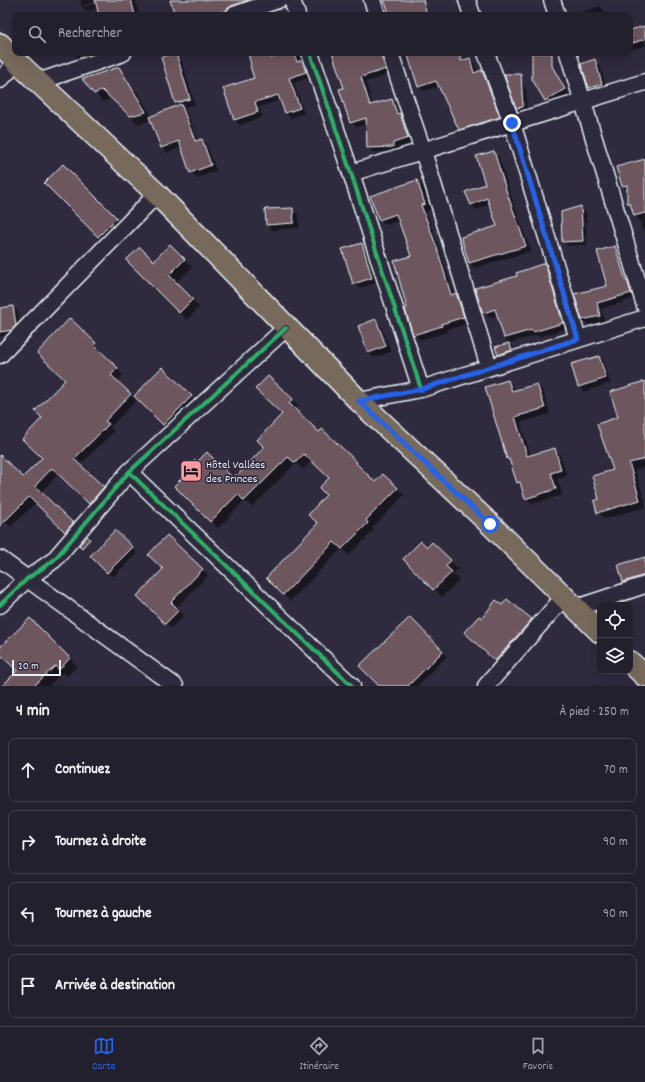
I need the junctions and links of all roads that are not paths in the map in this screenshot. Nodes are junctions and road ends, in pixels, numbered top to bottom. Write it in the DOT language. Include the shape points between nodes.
graph roads {
  1 [pos="278,0"];
  2 [pos="292,0"];
  3 [pos="372,0"];
  4 [pos="467,0"];
  5 [pos="552,0"];
  6 [pos="243,12"];
  7 [pos="296,12"];
  8 [pos="376,12"];
  9 [pos="471,12"];
  10 [pos="556,12"];
  11 [pos="0,44"];
  12 [pos="114,56"];
  13 [pos="311,56"];
  14 [pos="391,56"];
  15 [pos="487,56"];
  16 [pos="569,56"];
  17 [pos="17,62"];
  18 [pos="0,80"];
  19 [pos="38,82"];
  20 [pos="645,82"];
  21 [pos="583,102"];
  22 [pos="512,123"];
  23 [pos="423,151"];
  24 [pos="351,173"];
  25 [pos="157,194"];
  26 [pos="645,306"];
  27 [pos="645,318"];
  28 [pos="286,328"];
  29 [pos="578,339"];
  30 [pos="0,355"];
  31 [pos="490,367"];
  32 [pos="422,389"];
  33 [pos="359,401"];
  34 [pos="128,472"];
  35 [pos="0,559"];
  36 [pos="27,579"];
  37 [pos="645,585"];
  38 [pos="570,603"];
  39 [pos="0,605"];
  40 [pos="597,629"];
  41 [pos="633,665"];
  42 [pos="645,676"];
  43 [pos="175,686"];
  44 [pos="352,686"];
  45 [pos="486,686"];
  1 -- 6 [label="street"];
  2 -- 7 [label="street"];
  3 -- 8 [label="street"];
  4 -- 9 [label="street"];
  5 -- 10 [label="street"];
  11 -- 17 [label="main road"];
  12 -- 19 [label="street"];
  13 -- 24 [label="street"];
  14 -- 23 [label="street"];
  15 -- 22 [label="street"];
  16 -- 21 [label="street"];
  17 -- 18 [label="street"];
  17 -- 19 [label="main road"];
  19 -- 25 [label="main road"];
  20 -- 21 [label="street"];
  21 -- 22 [label="street"];
  21 -- 26 [label="street"];
  22 -- 23 [label="street"];
  22 -- 29 [label="street"];
  23 -- 24 [label="street"];
  23 -- 31 [label="street"];
  24 -- 32 [label="street"];
  25 -- 28 [label="main road"];
  25 -- 30 [label="street"];
  27 -- 29 [label="street"];
  28 -- 33 [label="main road"];
  28 -- 34 [label="street"];
  29 -- 31 [label="street"];
  31 -- 32 [label="street"];
  32 -- 33 [label="street"];
  33 -- 38 [label="main road"];
  34 -- 36 [label="street" via="54,560"];
  34 -- 44 [label="street"];
  35 -- 36 [label="street"];
  36 -- 39 [label="street"];
  36 -- 43 [label="street"];
  37 -- 38 [label="street"];
  38 -- 40 [label="main road"];
  38 -- 45 [label="street"];
  41 -- 42 [label="main road"];
}
